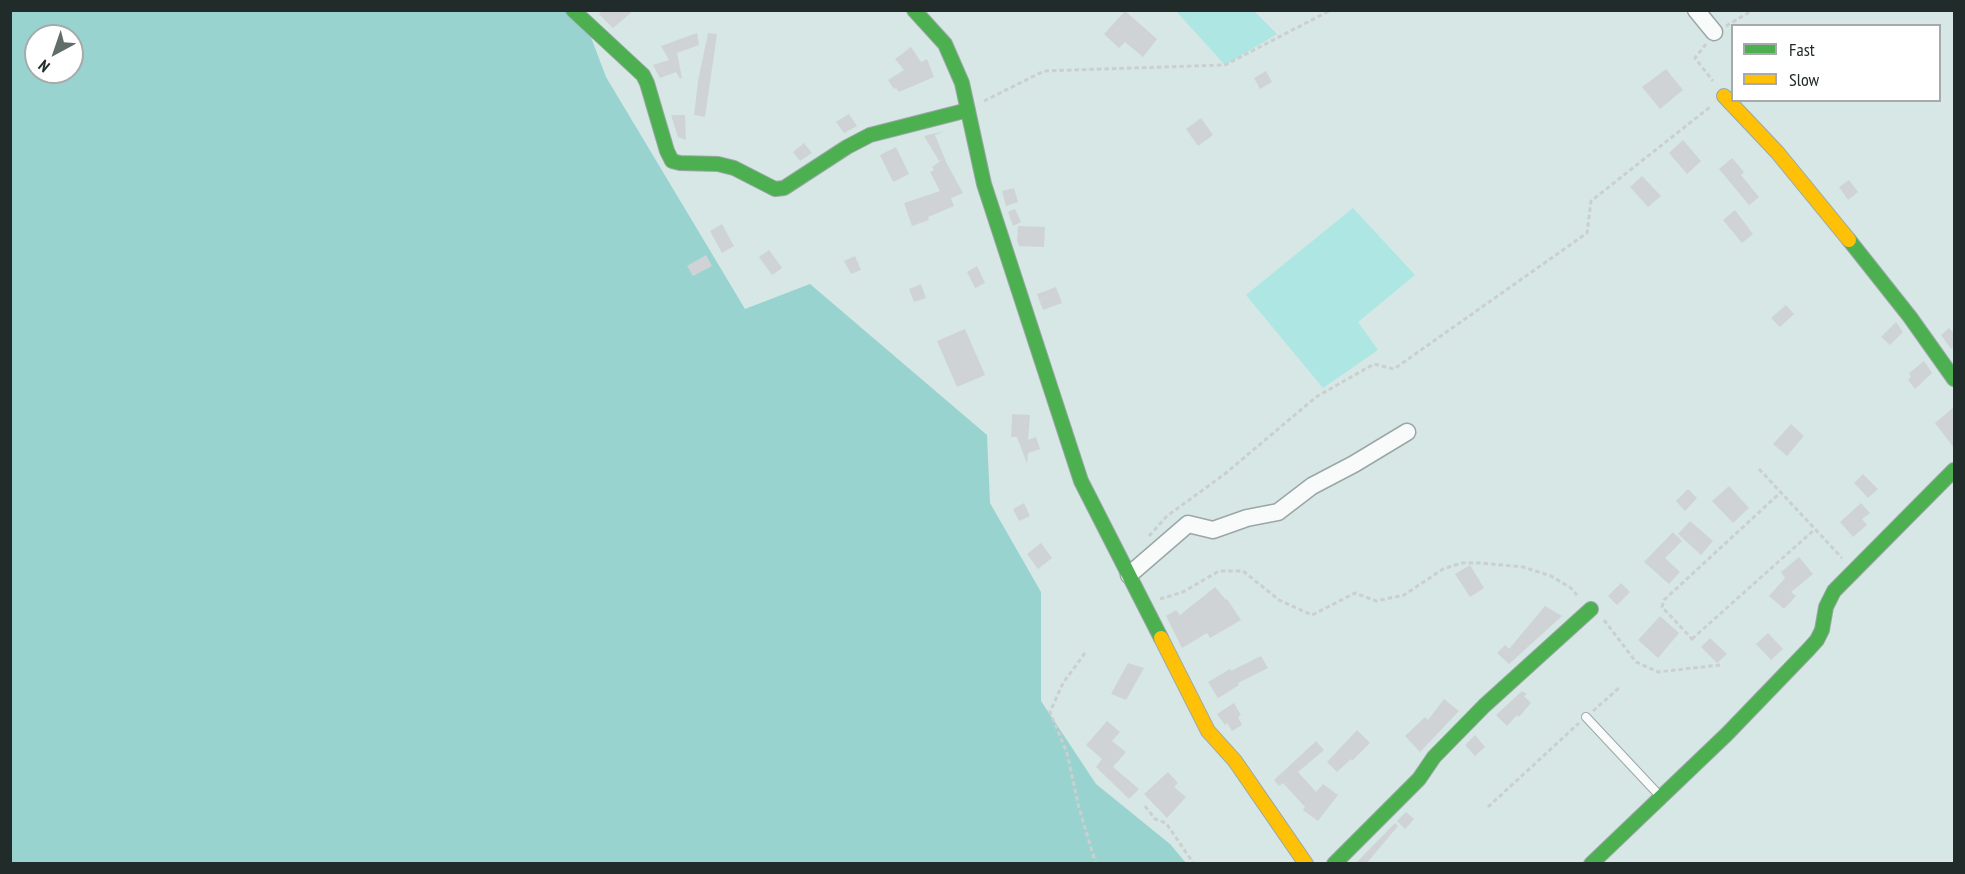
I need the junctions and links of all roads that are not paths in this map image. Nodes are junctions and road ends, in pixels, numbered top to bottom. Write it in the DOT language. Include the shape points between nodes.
graph roads {
  1 [pos="573,10"];
  2 [pos="914,10"];
  3 [pos="1696,10"];
  4 [pos="1714,32"];
  5 [pos="1724,96"];
  6 [pos="968,110"];
  7 [pos="1954,379"];
  8 [pos="1407,432"];
  9 [pos="1954,470"];
  10 [pos="1129,575"];
  11 [pos="1591,609"];
  12 [pos="1586,717"];
  13 [pos="1661,797"];
  14 [pos="1306,864"];
  15 [pos="1334,864"];
  16 [pos="1591,864"];
  1 -- 6 [label="street" via="643,75 672,160 734,168 775,189 784,188 870,135"];
  2 -- 6 [label="street" via="945,44 962,82"];
  3 -- 4 [label="street"];
  5 -- 7 [label="street" via="1827,212"];
  6 -- 10 [label="street" via="984,184 1081,481"];
  8 -- 10 [label="street" via="1312,486 1278,512 1213,530 1188,524"];
  9 -- 13 [label="street" via="1834,591 1817,640"];
  10 -- 14 [label="street" via="1208,731 1235,761"];
  11 -- 15 [label="street" via="1484,706 1434,757 1419,779"];
  12 -- 13 [label="lane"];
  13 -- 16 [label="street"];
}
